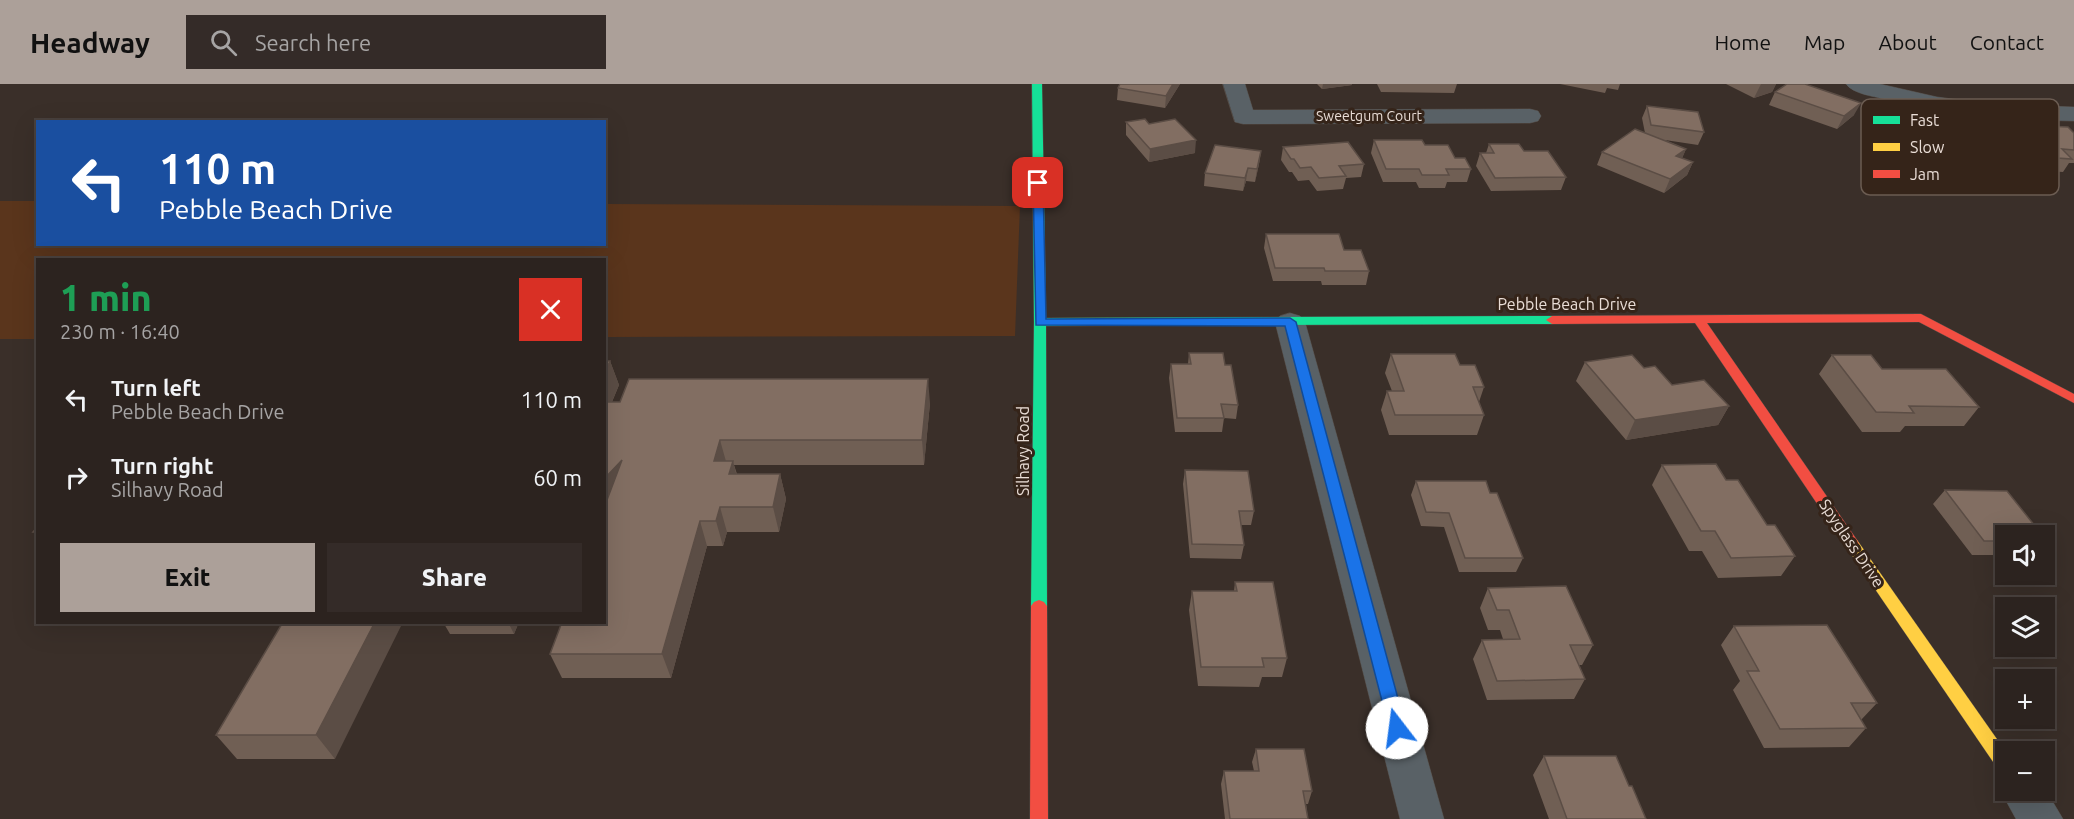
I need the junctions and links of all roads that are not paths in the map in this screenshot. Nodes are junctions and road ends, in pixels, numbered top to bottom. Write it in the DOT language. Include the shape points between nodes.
graph roads {
  1 [pos="1037,84"];
  2 [pos="1234,84"];
  3 [pos="1857,84"];
  4 [pos="1915,99"];
  5 [pos="2059,113"];
  6 [pos="2074,114"];
  7 [pos="1530,116"];
  8 [pos="1698,319"];
  9 [pos="1040,322"];
  10 [pos="1290,322"];
  11 [pos="2074,399"];
  12 [pos="1995,751"];
  13 [pos="2029,801"];
  14 [pos="1039,819"];
  15 [pos="1422,819"];
  16 [pos="2041,819"];
  1 -- 9 [label="street, Silhavy Road"];
  2 -- 7 [label="street, Sweetgum Court" via="1243,117"];
  3 -- 4 [label="street"];
  5 -- 6 [label="street"];
  8 -- 10 [label="street, Pebble Beach Drive"];
  8 -- 11 [label="street, Pebble Beach Drive" via="1921,318"];
  8 -- 12 [label="street, Spyglass Drive"];
  9 -- 10 [label="street, Pebble Beach Drive"];
  9 -- 14 [label="street, Silhavy Road"];
  10 -- 15 [label="street"];
  13 -- 16 [label="street"];
}
